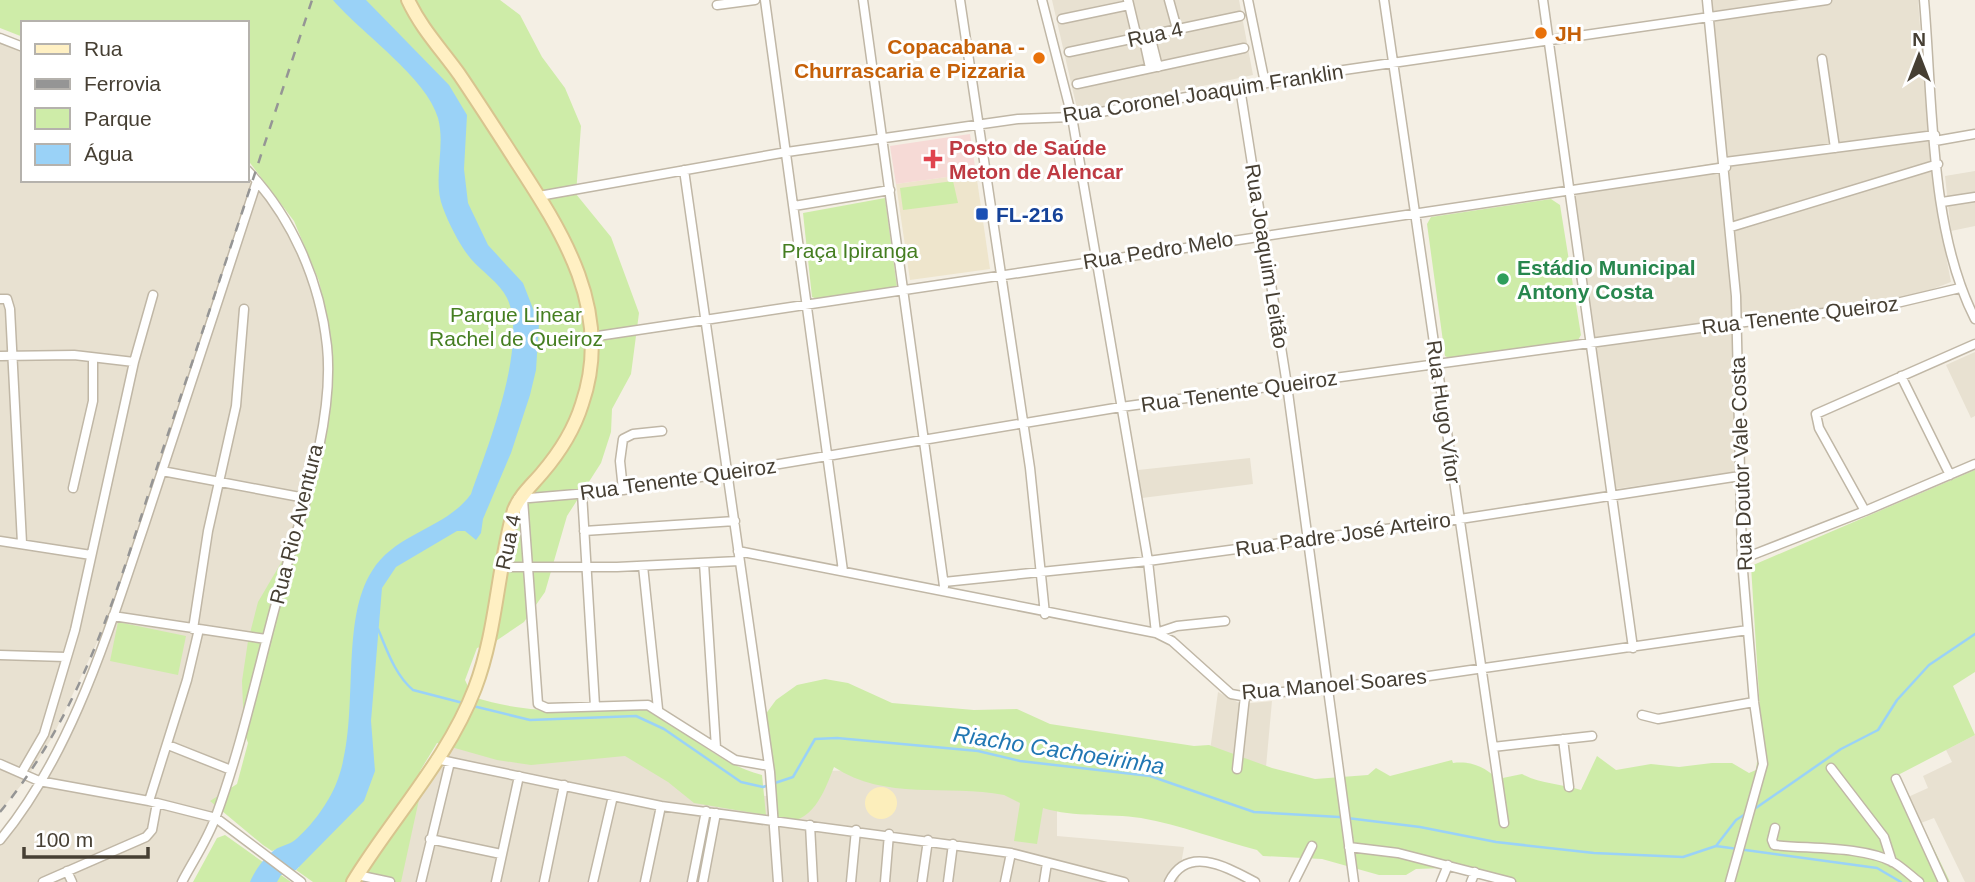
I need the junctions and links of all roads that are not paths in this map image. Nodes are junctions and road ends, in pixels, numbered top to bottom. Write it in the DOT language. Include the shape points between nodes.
graph roads {
  1 [pos="408,0"];
  2 [pos="755,0"];
  3 [pos="765,0"];
  4 [pos="863,0"];
  5 [pos="960,0"];
  6 [pos="1042,0"];
  7 [pos="1169,0"];
  8 [pos="1248,0"];
  9 [pos="1384,0"];
  10 [pos="1543,0"];
  11 [pos="1707,0"];
  12 [pos="1827,0"];
  13 [pos="1924,0"];
  14 [pos="1128,2"];
  15 [pos="717,5"];
  16 [pos="1709,15"];
  17 [pos="1240,16"];
  18 [pos="1062,19"];
  19 [pos="1177,29"];
  20 [pos="1144,36"];
  21 [pos="0,38"];
  22 [pos="1548,39"];
  23 [pos="21,46"];
  24 [pos="1244,48"];
  25 [pos="1069,52"];
  26 [pos="1822,59"];
  27 [pos="1393,63"];
  28 [pos="1154,67"];
  29 [pos="1265,83"];
  30 [pos="1077,84"];
  31 [pos="1240,88"];
  32 [pos="1072,117"];
  33 [pos="979,125"];
  34 [pos="1975,134"];
  35 [pos="883,138"];
  36 [pos="1935,138"];
  37 [pos="1835,148"];
  38 [pos="787,152"];
  39 [pos="1725,164"];
  40 [pos="1938,164"];
  41 [pos="684,170"];
  42 [pos="248,171"];
  43 [pos="257,181"];
  44 [pos="890,190"];
  45 [pos="1568,191"];
  46 [pos="539,196"];
  47 [pos="1975,197"];
  48 [pos="1942,202"];
  49 [pos="794,206"];
  50 [pos="1415,212"];
  51 [pos="1731,227"];
  52 [pos="1264,233"];
  53 [pos="1097,260"];
  54 [pos="1001,276"];
  55 [pos="1959,288"];
  56 [pos="902,289"];
  57 [pos="153,295"];
  58 [pos="1975,298"];
  59 [pos="3,299"];
  60 [pos="1965,299"];
  61 [pos="807,303"];
  62 [pos="244,309"];
  63 [pos="705,317"];
  64 [pos="1975,319"];
  65 [pos="1737,323"];
  66 [pos="591,337"];
  67 [pos="1592,343"];
  68 [pos="1975,344"];
  69 [pos="12,355"];
  70 [pos="0,356"];
  71 [pos="93,358"];
  72 [pos="134,362"];
  73 [pos="1437,364"];
  74 [pos="1901,376"];
  75 [pos="1287,385"];
  76 [pos="1121,407"];
  77 [pos="1023,424"];
  78 [pos="662,431"];
  79 [pos="925,440"];
  80 [pos="828,457"];
  81 [pos="1975,464"];
  82 [pos="163,471"];
  83 [pos="728,472"];
  84 [pos="1950,475"];
  85 [pos="1740,476"];
  86 [pos="220,484"];
  87 [pos="73,488"];
  88 [pos="623,490"];
  89 [pos="582,493"];
  90 [pos="1612,495"];
  91 [pos="305,498"];
  92 [pos="520,499"];
  93 [pos="1865,511"];
  94 [pos="1460,519"];
  95 [pos="735,522"];
  96 [pos="584,531"];
  97 [pos="1308,539"];
  98 [pos="0,541"];
  99 [pos="22,543"];
  100 [pos="738,551"];
  101 [pos="91,555"];
  102 [pos="1742,559"];
  103 [pos="739,561"];
  104 [pos="1148,561"];
  105 [pos="705,563"];
  106 [pos="526,565"];
  107 [pos="585,565"];
  108 [pos="643,566"];
  109 [pos="501,567"];
  110 [pos="1041,570"];
  111 [pos="843,571"];
  112 [pos="944,582"];
  113 [pos="945,592"];
  114 [pos="1045,614"];
  115 [pos="113,616"];
  116 [pos="1225,621"];
  117 [pos="196,629"];
  118 [pos="1748,630"];
  119 [pos="1156,633"];
  120 [pos="266,639"];
  121 [pos="1633,648"];
  122 [pos="0,655"];
  123 [pos="66,657"];
  124 [pos="1479,669"];
  125 [pos="1328,689"];
  126 [pos="1245,696"];
  127 [pos="1754,702"];
  128 [pos="595,706"];
  129 [pos="658,709"];
  130 [pos="1642,715"];
  131 [pos="1592,736"];
  132 [pos="1563,739"];
  133 [pos="168,744"];
  134 [pos="1493,747"];
  135 [pos="716,748"];
  136 [pos="436,759"];
  137 [pos="450,762"];
  138 [pos="0,764"];
  139 [pos="1831,768"];
  140 [pos="769,769"];
  141 [pos="1237,769"];
  142 [pos="230,770"];
  143 [pos="22,772"];
  144 [pos="519,776"];
  145 [pos="1896,779"];
  146 [pos="39,781"];
  147 [pos="564,785"];
  148 [pos="1569,787"];
  149 [pos="613,796"];
  150 [pos="153,802"];
  151 [pos="661,806"];
  152 [pos="706,811"];
  153 [pos="716,813"];
  154 [pos="216,818"];
  155 [pos="772,822"];
  156 [pos="1504,823"];
  157 [pos="810,825"];
  158 [pos="1775,828"];
  159 [pos="856,830"];
  160 [pos="888,834"];
  161 [pos="430,838"];
  162 [pos="0,840"];
  163 [pos="928,840"];
  164 [pos="953,844"];
  165 [pos="1312,846"];
  166 [pos="1349,848"];
  167 [pos="1011,853"];
  168 [pos="501,854"];
  169 [pos="1892,862"];
  170 [pos="1047,863"];
  171 [pos="1448,865"];
  172 [pos="67,871"];
  173 [pos="1475,872"];
  174 [pos="355,879"];
  175 [pos="43,882"];
  176 [pos="72,882"];
  177 [pos="182,882"];
  178 [pos="301,882"];
  179 [pos="390,882"];
  180 [pos="421,882"];
  181 [pos="496,882"];
  182 [pos="544,882"];
  183 [pos="593,882"];
  184 [pos="645,882"];
  185 [pos="692,882"];
  186 [pos="703,882"];
  187 [pos="778,882"];
  188 [pos="813,882"];
  189 [pos="851,882"];
  190 [pos="885,882"];
  191 [pos="922,882"];
  192 [pos="948,882"];
  193 [pos="1005,882"];
  194 [pos="1044,882"];
  195 [pos="1119,882"];
  196 [pos="1169,882"];
  197 [pos="1255,882"];
  198 [pos="1294,882"];
  199 [pos="1354,882"];
  200 [pos="1441,882"];
  201 [pos="1471,882"];
  202 [pos="1509,882"];
  203 [pos="1730,882"];
  204 [pos="1919,882"];
  205 [pos="1943,882"];
  1 -- 46 [label="main road, Rua 4" via="425,33 458,73"];
  2 -- 15 [label="street"];
  3 -- 38 [label="street"];
  4 -- 35 [label="street"];
  5 -- 33 [label="street"];
  6 -- 32 [label="street"];
  7 -- 19 [label="street"];
  8 -- 29 [label="street"];
  9 -- 27 [label="street, Rua Hugo Vítor"];
  10 -- 22 [label="street"];
  11 -- 16 [label="street, Rua Doutor Vale Costa"];
  12 -- 16 [label="street, Rua Coronel Joaquim Franklin"];
  13 -- 36 [label="street"];
  14 -- 18 [label="street"];
  14 -- 20 [label="street"];
  16 -- 22 [label="street, Rua Coronel Joaquim Franklin"];
  16 -- 39 [label="street, Rua Doutor Vale Costa"];
  17 -- 19 [label="street, Rua 4"];
  19 -- 20 [label="street, Rua 4"];
  20 -- 25 [label="street, Rua 4"];
  20 -- 28 [label="street"];
  21 -- 23 [label="street"];
  22 -- 27 [label="street, Rua Coronel Joaquim Franklin"];
  22 -- 45 [label="street"];
  24 -- 28 [label="street"];
  26 -- 37 [label="street"];
  27 -- 29 [label="street, Rua Coronel Joaquim Franklin"];
  27 -- 50 [label="street, Rua Hugo Vítor"];
  28 -- 30 [label="street"];
  29 -- 31 [label="street, Rua Coronel Joaquim Franklin"];
  31 -- 32 [label="street, Rua Coronel Joaquim Franklin"];
  31 -- 52 [label="street, Rua Joaquim Leitão"];
  32 -- 33 [label="street, Rua Coronel Joaquim Franklin"];
  32 -- 53 [label="street"];
  33 -- 35 [label="street, Rua Coronel Joaquim Franklin"];
  33 -- 54 [label="street"];
  34 -- 36 [label="street, Rua Pedro Melo"];
  35 -- 38 [label="street, Rua Coronel Joaquim Franklin"];
  35 -- 44 [label="street"];
  36 -- 37 [label="street, Rua Pedro Melo"];
  36 -- 40 [label="street"];
  37 -- 39 [label="street, Rua Pedro Melo"];
  38 -- 41 [label="street, Rua Coronel Joaquim Franklin"];
  38 -- 49 [label="street"];
  39 -- 45 [label="street, Rua Pedro Melo"];
  39 -- 51 [label="street, Rua Doutor Vale Costa"];
  40 -- 48 [label="street"];
  40 -- 51 [label="street"];
  41 -- 46 [label="street, Rua Coronel Joaquim Franklin"];
  41 -- 63 [label="street"];
  42 -- 43 [label="street, Rua Rio Aventura"];
  43 -- 82 [label="street"];
  43 -- 91 [label="street, Rua Rio Aventura" via="288,225 309,271 327,348 324,411"];
  44 -- 49 [label="street"];
  44 -- 56 [label="street"];
  45 -- 50 [label="street, Rua Pedro Melo"];
  45 -- 67 [label="street"];
  46 -- 66 [label="main road, Rua 4" via="574,257"];
  47 -- 48 [label="street"];
  48 -- 55 [label="street"];
  49 -- 61 [label="street"];
  50 -- 52 [label="street, Rua Pedro Melo"];
  50 -- 73 [label="street, Rua Hugo Vítor"];
  51 -- 65 [label="street, Rua Doutor Vale Costa"];
  52 -- 53 [label="street, Rua Pedro Melo"];
  52 -- 75 [label="street, Rua Joaquim Leitão"];
  53 -- 54 [label="street, Rua Pedro Melo"];
  53 -- 76 [label="street"];
  54 -- 56 [label="street, Rua Pedro Melo"];
  54 -- 77 [label="street"];
  55 -- 60 [label="street"];
  55 -- 65 [label="street, Rua Tenente Queiroz" via="1884,306"];
  56 -- 61 [label="street, Rua Pedro Melo"];
  56 -- 79 [label="street"];
  57 -- 72 [label="street"];
  58 -- 60 [label="street"];
  59 -- 69 [label="street"];
  60 -- 64 [label="street"];
  61 -- 63 [label="street, Rua Pedro Melo"];
  61 -- 80 [label="street"];
  62 -- 86 [label="street" via="236,406"];
  63 -- 66 [label="street, Rua Pedro Melo"];
  63 -- 83 [label="street"];
  65 -- 67 [label="street, Rua Tenente Queiroz"];
  65 -- 85 [label="street, Rua Doutor Vale Costa"];
  66 -- 92 [label="main road, Rua 4" via="587,383 577,420 560,451"];
  67 -- 73 [label="street, Rua Tenente Queiroz"];
  67 -- 90 [label="street"];
  68 -- 74 [label="street"];
  69 -- 70 [label="street"];
  69 -- 71 [label="street"];
  69 -- 99 [label="street"];
  71 -- 72 [label="street"];
  71 -- 87 [label="street" via="93,401"];
  72 -- 101 [label="street"];
  73 -- 75 [label="street, Rua Tenente Queiroz"];
  73 -- 94 [label="street, Rua Hugo Vítor"];
  74 -- 84 [label="street"];
  74 -- 93 [label="street" via="1815,415"];
  75 -- 76 [label="street, Rua Tenente Queiroz"];
  75 -- 97 [label="street, Rua Joaquim Leitão"];
  76 -- 77 [label="street, Rua Tenente Queiroz"];
  76 -- 104 [label="street"];
  77 -- 79 [label="street, Rua Tenente Queiroz"];
  77 -- 110 [label="street"];
  78 -- 88 [label="street" via="623,439"];
  79 -- 80 [label="street, Rua Tenente Queiroz"];
  79 -- 112 [label="street"];
  80 -- 83 [label="street, Rua Tenente Queiroz"];
  80 -- 111 [label="street"];
  81 -- 84 [label="street"];
  82 -- 86 [label="street"];
  82 -- 115 [label="street"];
  83 -- 88 [label="street, Rua Tenente Queiroz"];
  83 -- 95 [label="street"];
  84 -- 93 [label="street"];
  85 -- 90 [label="street, Rua Padre José Arteiro"];
  85 -- 102 [label="street, Rua Doutor Vale Costa"];
  86 -- 91 [label="street"];
  86 -- 117 [label="street" via="208,531"];
  88 -- 89 [label="street, Rua Tenente Queiroz"];
  89 -- 92 [label="street, Rua Tenente Queiroz"];
  89 -- 96 [label="street"];
  90 -- 94 [label="street, Rua Padre José Arteiro"];
  90 -- 121 [label="street"];
  91 -- 120 [label="street, Rua Rio Aventura"];
  92 -- 106 [label="street, Rua 4"];
  92 -- 109 [label="main road, Rua 4"];
  93 -- 102 [label="street"];
  94 -- 97 [label="street, Rua Padre José Arteiro"];
  94 -- 124 [label="street, Rua Hugo Vítor"];
  95 -- 96 [label="street"];
  95 -- 100 [label="street"];
  96 -- 107 [label="street"];
  97 -- 104 [label="street, Rua Padre José Arteiro"];
  97 -- 125 [label="street, Rua Joaquim Leitão"];
  98 -- 99 [label="street"];
  99 -- 101 [label="street"];
  100 -- 103 [label="street"];
  100 -- 111 [label="street, Rua Manoel Soares"];
  101 -- 123 [label="street"];
  102 -- 118 [label="street, Rua Doutor Vale Costa"];
  103 -- 105 [label="street"];
  103 -- 140 [label="street"];
  104 -- 110 [label="street, Rua Padre José Arteiro"];
  104 -- 119 [label="street"];
  105 -- 108 [label="street"];
  105 -- 135 [label="street"];
  106 -- 107 [label="street"];
  106 -- 109 [label="street"];
  106 -- 128 [label="street, Rua 4" via="537,701 547,708"];
  107 -- 108 [label="street"];
  107 -- 128 [label="street"];
  108 -- 129 [label="street"];
  109 -- 136 [label="main road, Rua 4" via="491,636 475,690"];
  110 -- 112 [label="street, Rua Padre José Arteiro"];
  110 -- 114 [label="street"];
  111 -- 113 [label="street, Rua Manoel Soares"];
  112 -- 113 [label="street"];
  113 -- 114 [label="street, Rua Manoel Soares"];
  114 -- 119 [label="street, Rua Manoel Soares"];
  115 -- 117 [label="street"];
  115 -- 146 [label="street" via="72,720"];
  116 -- 119 [label="street"];
  117 -- 120 [label="street"];
  117 -- 133 [label="street"];
  118 -- 121 [label="street, Rua Manoel Soares"];
  118 -- 127 [label="street, Rua Doutor Vale Costa"];
  119 -- 126 [label="street, Rua Manoel Soares" via="1172,641 1231,694"];
  120 -- 142 [label="street, Rua Rio Aventura"];
  121 -- 124 [label="street, Rua Manoel Soares"];
  122 -- 123 [label="street"];
  123 -- 143 [label="street" via="44,734"];
  124 -- 125 [label="street, Rua Manoel Soares"];
  124 -- 134 [label="street, Rua Hugo Vítor"];
  125 -- 126 [label="street, Rua Manoel Soares"];
  125 -- 166 [label="street, Rua Joaquim Leitão"];
  126 -- 141 [label="street"];
  127 -- 130 [label="street" via="1658,719"];
  127 -- 203 [label="street, Rua Doutor Vale Costa" via="1763,764"];
  128 -- 129 [label="street" via="640,704"];
  129 -- 135 [label="street"];
  131 -- 132 [label="street"];
  132 -- 134 [label="street"];
  132 -- 148 [label="street"];
  133 -- 142 [label="street"];
  133 -- 150 [label="street"];
  134 -- 156 [label="street, Rua Hugo Vítor"];
  135 -- 140 [label="street"];
  136 -- 137 [label="street"];
  136 -- 174 [label="main road, Rua 4"];
  137 -- 144 [label="street"];
  137 -- 161 [label="street"];
  138 -- 143 [label="street"];
  139 -- 169 [label="street" via="1884,837"];
  140 -- 155 [label="street"];
  142 -- 154 [label="street, Rua Rio Aventura"];
  143 -- 146 [label="street"];
  144 -- 147 [label="street"];
  144 -- 168 [label="street"];
  145 -- 205 [label="street"];
  146 -- 150 [label="street"];
  146 -- 162 [label="street"];
  147 -- 149 [label="street"];
  147 -- 182 [label="street"];
  149 -- 151 [label="street"];
  149 -- 183 [label="street"];
  150 -- 154 [label="street"];
  150 -- 172 [label="street" via="152,830 146,837"];
  151 -- 152 [label="street"];
  151 -- 184 [label="street"];
  152 -- 153 [label="street"];
  152 -- 185 [label="street"];
  153 -- 155 [label="street"];
  153 -- 186 [label="street"];
  154 -- 177 [label="street, Rua Rio Aventura"];
  154 -- 178 [label="street"];
  155 -- 157 [label="street"];
  155 -- 187 [label="street"];
  157 -- 159 [label="street"];
  157 -- 188 [label="street"];
  158 -- 169 [label="street" via="1774,845 1843,850"];
  159 -- 160 [label="street"];
  159 -- 189 [label="street"];
  160 -- 163 [label="street"];
  160 -- 190 [label="street"];
  161 -- 168 [label="street"];
  161 -- 180 [label="street"];
  163 -- 164 [label="street"];
  163 -- 191 [label="street"];
  164 -- 167 [label="street"];
  164 -- 192 [label="street"];
  165 -- 198 [label="street"];
  166 -- 171 [label="street"];
  166 -- 199 [label="street, Rua Joaquim Leitão"];
  167 -- 170 [label="street"];
  167 -- 193 [label="street"];
  168 -- 181 [label="street"];
  169 -- 204 [label="street"];
  170 -- 194 [label="street"];
  170 -- 195 [label="street"];
  171 -- 173 [label="street"];
  171 -- 200 [label="street"];
  172 -- 175 [label="street"];
  172 -- 176 [label="street"];
  173 -- 201 [label="street"];
  173 -- 202 [label="street"];
  174 -- 179 [label="street"];
  196 -- 197 [label="street" via="1177,869 1203,860"];
}
